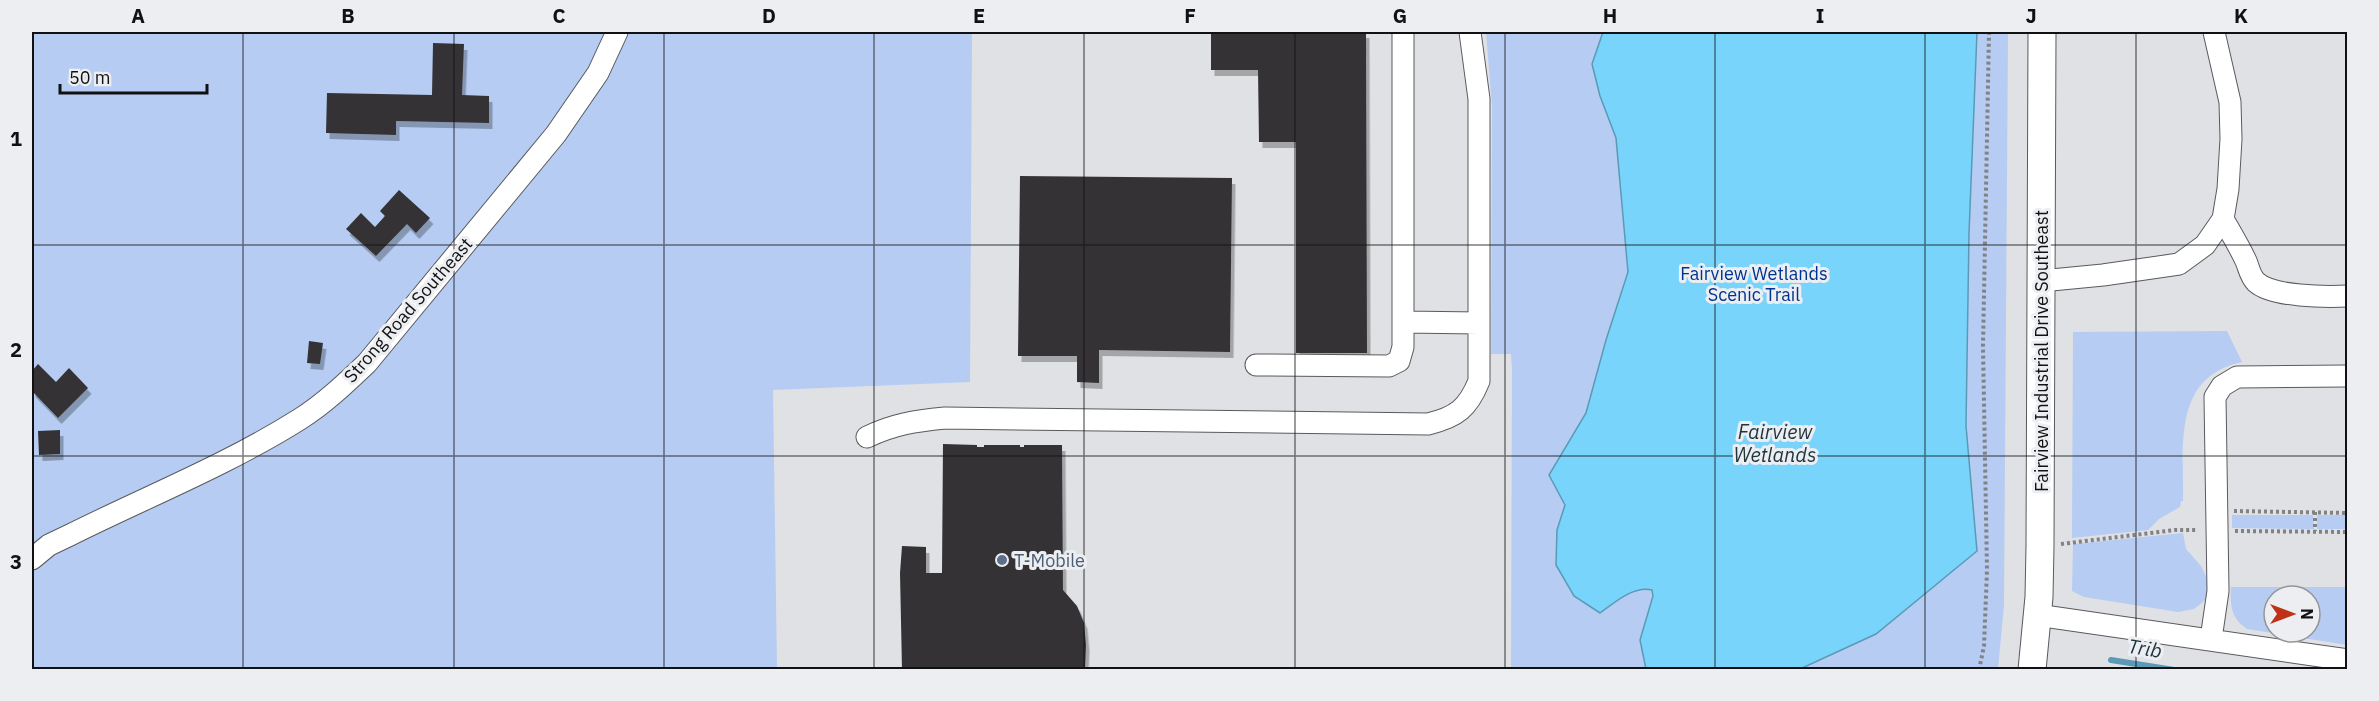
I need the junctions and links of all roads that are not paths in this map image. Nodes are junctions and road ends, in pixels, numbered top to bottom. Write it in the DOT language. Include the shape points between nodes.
graph roads {
  1 [pos="617,32"];
  2 [pos="1403,32"];
  3 [pos="1470,32"];
  4 [pos="2042,32"];
  5 [pos="2214,32"];
  6 [pos="2223,219"];
  7 [pos="2041,281"];
  8 [pos="2348,296"];
  9 [pos="1403,322"];
  10 [pos="1479,323"];
  11 [pos="1256,365"];
  12 [pos="2348,375"];
  13 [pos="867,437"];
  14 [pos="32,559"];
  15 [pos="2037,615"];
  16 [pos="2211,639"];
  17 [pos="2348,660"];
  18 [pos="2032,669"];
  1 -- 14 [label="street, Strong Road Southeast" via="598,73 556,134 374,355 347,381 276,433 49,545"];
  2 -- 9 [label="street"];
  3 -- 10 [label="street" via="1479,99"];
  4 -- 7 [label="main road, Fairview Industrial Drive Southeast"];
  5 -- 6 [label="street" via="2230,102 2228,189"];
  6 -- 7 [label="street" via="2205,245 2180,264"];
  6 -- 8 [label="street" via="2257,283 2296,295"];
  7 -- 15 [label="main road, Fairview Industrial Drive Southeast"];
  9 -- 10 [label="street"];
  9 -- 11 [label="street" via="1399,361 1389,366"];
  10 -- 13 [label="street" via="1479,381 1472,399 1445,420 1428,424 945,418 889,426"];
  12 -- 16 [label="street" via="2237,377 2222,386 2215,397 2218,591"];
  15 -- 16 [label="street"];
  15 -- 18 [label="main road, Fairview Industrial Drive Southeast"];
  16 -- 17 [label="street"];
}
